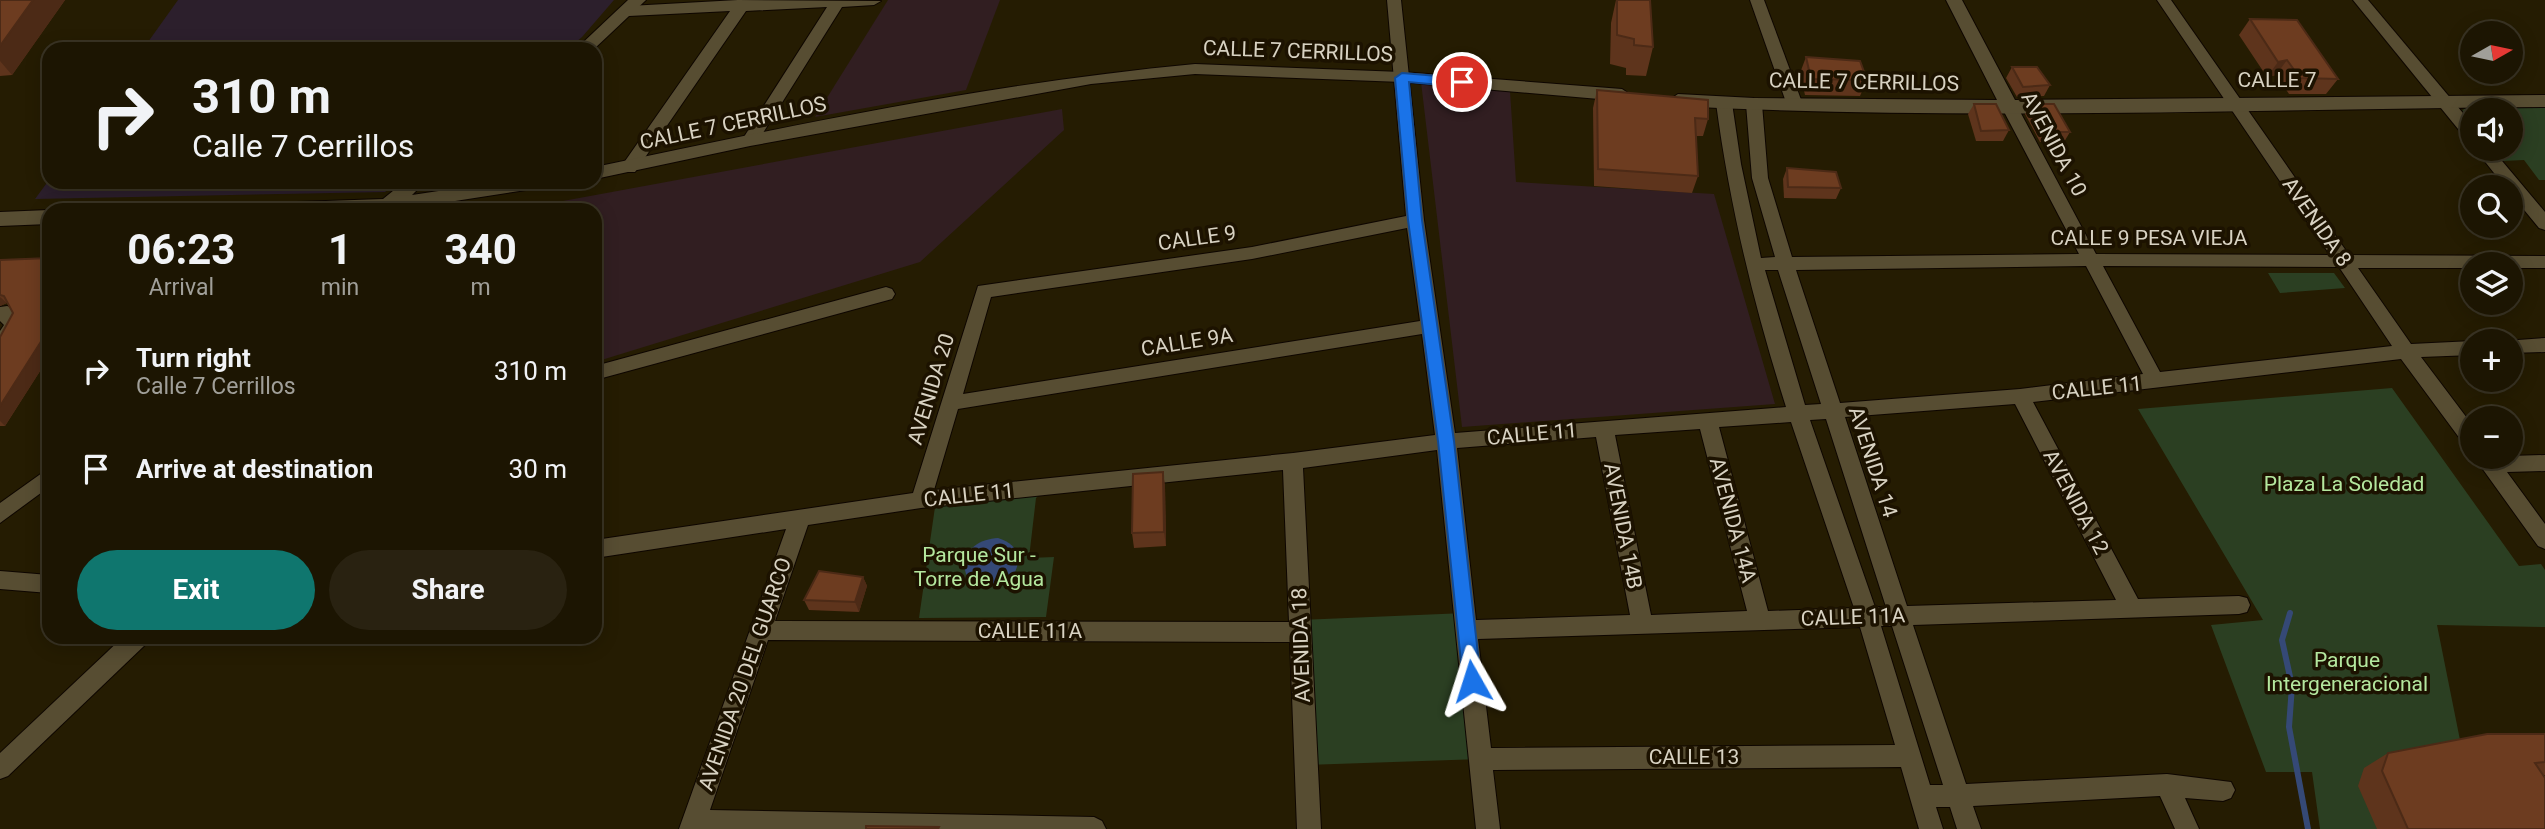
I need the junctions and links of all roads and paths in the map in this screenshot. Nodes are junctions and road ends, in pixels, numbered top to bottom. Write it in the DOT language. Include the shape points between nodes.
graph roads {
  1 [pos="1394,0"];
  2 [pos="1757,0"];
  3 [pos="1954,0"];
  4 [pos="2164,0"];
  5 [pos="2360,0"];
  6 [pos="874,1"];
  7 [pos="837,3"];
  8 [pos="743,4"];
  9 [pos="633,6"];
  10 [pos="595,42"];
  11 [pos="1402,78"];
  12 [pos="2545,101"];
  13 [pos="2444,102"];
  14 [pos="1724,103"];
  15 [pos="2234,103"];
  16 [pos="1754,104"];
  17 [pos="1795,105"];
  18 [pos="2008,106"];
  19 [pos="2460,121"];
  20 [pos="750,140"];
  21 [pos="2493,161"];
  22 [pos="629,168"];
  23 [pos="602,172"];
  24 [pos="407,189"];
  25 [pos="496,189"];
  26 [pos="390,203"];
  27 [pos="410,203"];
  28 [pos="42,217"];
  29 [pos="0,219"];
  30 [pos="1415,220"];
  31 [pos="2545,224"];
  32 [pos="2089,260"];
  33 [pos="2344,261"];
  34 [pos="2545,262"];
  35 [pos="1785,263"];
  36 [pos="1753,264"];
  37 [pos="984,291"];
  38 [pos="886,294"];
  39 [pos="6,316"];
  40 [pos="1430,326"];
  41 [pos="2545,345"];
  42 [pos="0,346"];
  43 [pos="2523,346"];
  44 [pos="2460,349"];
  45 [pos="2406,351"];
  46 [pos="602,371"];
  47 [pos="2156,382"];
  48 [pos="2020,396"];
  49 [pos="951,402"];
  50 [pos="1832,411"];
  51 [pos="1799,414"];
  52 [pos="1707,419"];
  53 [pos="2460,424"];
  54 [pos="1604,428"];
  55 [pos="1446,441"];
  56 [pos="1293,461"];
  57 [pos="2523,462"];
  58 [pos="2545,463"];
  59 [pos="2493,469"];
  60 [pos="42,482"];
  61 [pos="921,500"];
  62 [pos="0,515"];
  63 [pos="800,519"];
  64 [pos="2545,540"];
  65 [pos="602,549"];
  66 [pos="0,580"];
  67 [pos="42,583"];
  68 [pos="2239,605"];
  69 [pos="2132,609"];
  70 [pos="1899,616"];
  71 [pos="1868,617"];
  72 [pos="1760,620"];
  73 [pos="1642,624"];
  74 [pos="1466,629"];
  75 [pos="760,630"];
  76 [pos="1300,632"];
  77 [pos="131,644"];
  78 [pos="1907,756"];
  79 [pos="1481,759"];
  80 [pos="0,768"];
  81 [pos="2167,785"];
  82 [pos="2223,790"];
  83 [pos="1958,795"];
  84 [pos="1921,797"];
  85 [pos="693,825"];
  86 [pos="1094,829"];
  87 [pos="1309,829"];
  88 [pos="1488,829"];
  89 [pos="1931,829"];
  90 [pos="1969,829"];
  91 [pos="2187,829"];
  1 -- 11 [label="street"];
  2 -- 17 [label="street"];
  3 -- 18 [label="main road, AVENIDA 10"];
  4 -- 15 [label="street, AVENIDA 8"];
  5 -- 13 [label="street"];
  6 -- 7 [label="street"];
  7 -- 8 [label="street"];
  7 -- 20 [label="street"];
  8 -- 9 [label="street"];
  8 -- 22 [label="street"];
  9 -- 10 [label="main road"];
  11 -- 14 [label="main road, CALLE 7 CERRILLOS"];
  11 -- 20 [label="main road, CALLE 7 CERRILLOS" via="1195,69 1091,79"];
  11 -- 30 [label="street"];
  12 -- 13 [label="main road, CALLE 7"];
  13 -- 15 [label="main road, CALLE 7"];
  13 -- 19 [label="street"];
  14 -- 16 [label="main road, CALLE 7 CERRILLOS"];
  14 -- 36 [label="street" via="1734,179"];
  15 -- 18 [label="main road, CALLE 7"];
  15 -- 33 [label="street, AVENIDA 8"];
  16 -- 17 [label="main road, CALLE 7 CERRILLOS"];
  16 -- 35 [label="street, AVENIDA 14" via="1760,178"];
  17 -- 18 [label="main road, CALLE 7 CERRILLOS"];
  18 -- 32 [label="street, AVENIDA 10"];
  20 -- 22 [label="main road, CALLE 7 CERRILLOS"];
  21 -- 31 [label="street"];
  22 -- 23 [label="main road, CALLE 7 CERRILLOS"];
  24 -- 26 [label="main road"];
  25 -- 27 [label="main road"];
  28 -- 29 [label="main road"];
  30 -- 37 [label="street, CALLE 9" via="1252,253"];
  30 -- 40 [label="street"];
  32 -- 33 [label="street, CALLE 9 PESA VIEJA"];
  32 -- 35 [label="street, CALLE 9 PESA VIEJA"];
  32 -- 47 [label="street, AVENIDA 10"];
  33 -- 34 [label="street, CALLE 9 PESA VIEJA"];
  33 -- 45 [label="street, AVENIDA 8"];
  35 -- 36 [label="street, CALLE 9 PESA VIEJA"];
  35 -- 50 [label="street, AVENIDA 14"];
  36 -- 51 [label="street"];
  37 -- 49 [label="street, AVENIDA 20"];
  38 -- 46 [label="street"];
  39 -- 42 [label="street" via="13,325"];
  40 -- 49 [label="street, CALLE 9A"];
  40 -- 55 [label="street"];
  41 -- 43 [label="street"];
  44 -- 45 [label="street, CALLE 11"];
  45 -- 47 [label="street, CALLE 11"];
  45 -- 53 [label="street, AVENIDA 8"];
  47 -- 48 [label="street, CALLE 11"];
  48 -- 50 [label="street, CALLE 11"];
  48 -- 69 [label="street, AVENIDA 12"];
  49 -- 61 [label="street, AVENIDA 20"];
  50 -- 51 [label="street, CALLE 11"];
  50 -- 70 [label="street, AVENIDA 14"];
  51 -- 52 [label="street, CALLE 11"];
  51 -- 71 [label="street"];
  52 -- 54 [label="street, CALLE 11"];
  52 -- 72 [label="street, AVENIDA 14A"];
  54 -- 55 [label="street, CALLE 11"];
  54 -- 73 [label="street, AVENIDA 14B"];
  55 -- 56 [label="street, CALLE 11"];
  55 -- 74 [label="street"];
  56 -- 61 [label="street, CALLE 11"];
  56 -- 76 [label="street, AVENIDA 18"];
  57 -- 58 [label="street"];
  59 -- 64 [label="street"];
  60 -- 62 [label="street"];
  61 -- 63 [label="street, CALLE 11"];
  63 -- 65 [label="street, CALLE 11"];
  63 -- 75 [label="street, AVENIDA 20 DEL GUARCO"];
  66 -- 67 [label="street"];
  68 -- 69 [label="street, CALLE 11A"];
  69 -- 70 [label="street, CALLE 11A"];
  70 -- 71 [label="street, CALLE 11A"];
  70 -- 83 [label="street, AVENIDA 14"];
  71 -- 72 [label="street, CALLE 11A"];
  71 -- 78 [label="street"];
  72 -- 73 [label="street, CALLE 11A"];
  73 -- 74 [label="street, CALLE 11A"];
  74 -- 79 [label="street"];
  75 -- 76 [label="street, CALLE 11A"];
  75 -- 85 [label="street, AVENIDA 20 DEL GUARCO"];
  76 -- 87 [label="street, AVENIDA 18"];
  77 -- 80 [label="street"];
  78 -- 79 [label="street, CALLE 13"];
  78 -- 84 [label="street"];
  79 -- 88 [label="street"];
  81 -- 82 [label="street"];
  81 -- 83 [label="street"];
  81 -- 91 [label="street"];
  83 -- 84 [label="street"];
  83 -- 90 [label="street, AVENIDA 14"];
  84 -- 89 [label="street"];
  85 -- 86 [label="street"];
}
